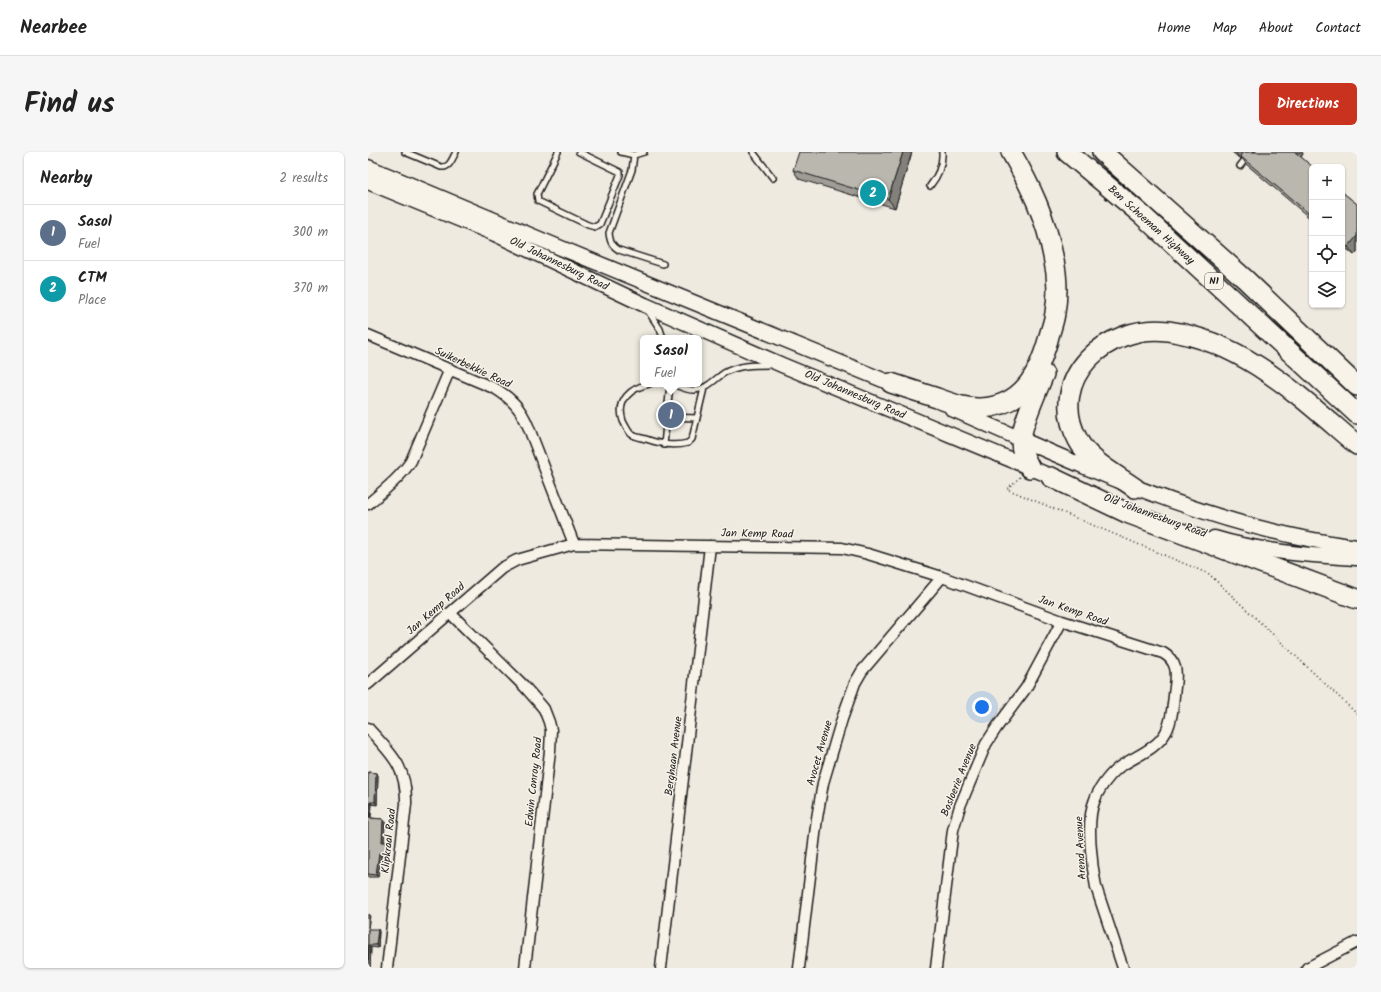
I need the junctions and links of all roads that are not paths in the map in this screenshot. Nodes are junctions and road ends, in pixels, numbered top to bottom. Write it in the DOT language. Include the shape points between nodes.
graph roads {
  1 [pos="405,152"];
  2 [pos="456,152"];
  3 [pos="558,152"];
  4 [pos="579,152"];
  5 [pos="621,152"];
  6 [pos="644,152"];
  7 [pos="753,152"];
  8 [pos="942,152"];
  9 [pos="1011,152"];
  10 [pos="1067,152"];
  11 [pos="1102,152"];
  12 [pos="1251,152"];
  13 [pos="634,155"];
  14 [pos="1240,166"];
  15 [pos="368,167"];
  16 [pos="772,178"];
  17 [pos="368,182"];
  18 [pos="930,186"];
  19 [pos="663,264"];
  20 [pos="644,305"];
  21 [pos="1055,314"];
  22 [pos="368,335"];
  23 [pos="662,335"];
  24 [pos="782,365"];
  25 [pos="450,369"];
  26 [pos="891,383"];
  27 [pos="1357,386"];
  28 [pos="642,387"];
  29 [pos="671,387"];
  30 [pos="680,387"];
  31 [pos="704,388"];
  32 [pos="1357,414"];
  33 [pos="667,417"];
  34 [pos="697,418"];
  35 [pos="1020,439"];
  36 [pos="664,445"];
  37 [pos="1357,445"];
  38 [pos="1030,468"];
  39 [pos="1051,477"];
  40 [pos="1135,488"];
  41 [pos="368,504"];
  42 [pos="574,544"];
  43 [pos="710,546"];
  44 [pos="1357,547"];
  45 [pos="1357,558"];
  46 [pos="942,577"];
  47 [pos="1357,599"];
  48 [pos="450,613"];
  49 [pos="1062,621"];
  50 [pos="1173,662"];
  51 [pos="368,684"];
  52 [pos="368,728"];
  53 [pos="1357,942"];
  54 [pos="387,968"];
  55 [pos="526,968"];
  56 [pos="662,968"];
  57 [pos="799,968"];
  58 [pos="936,968"];
  59 [pos="1123,968"];
  60 [pos="1308,968"];
  1 -- 2 [label="lane" via="441,167 450,164"];
  3 -- 4 [label="lane" via="537,194 538,201 595,227 600,224 620,172"];
  5 -- 13 [label="lane"];
  6 -- 13 [label="lane"];
  7 -- 16 [label="lane"];
  8 -- 18 [label="lane" via="941,168"];
  9 -- 21 [label="highway" via="1038,205 1048,234 1056,274"];
  10 -- 32 [label="highway, Ben Schoeman Highway / N1" via="1142,215"];
  11 -- 27 [label="highway, Ben Schoeman Highway / N1" via="1245,278"];
  12 -- 14 [label="lane"];
  13 -- 19 [label="lane" via="632,170 609,233 610,240 619,250"];
  15 -- 26 [label="main road, Old Johannesburg Road"];
  17 -- 20 [label="main road, Old Johannesburg Road" via="495,234"];
  20 -- 23 [label="lane"];
  20 -- 24 [label="main road, Old Johannesburg Road"];
  21 -- 26 [label="highway" via="1040,365 1033,378 1019,394 1000,405 970,408"];
  21 -- 35 [label="highway" via="1055,329 1047,364"];
  22 -- 25 [label="street, Suikerbekkie Road"];
  24 -- 31 [label="lane" via="739,367 724,373"];
  24 -- 38 [label="main road, Old Johannesburg Road"];
  25 -- 41 [label="street" via="411,461 397,479"];
  25 -- 42 [label="street, Suikerbekkie Road" via="501,392 522,412"];
  26 -- 35 [label="main road, Old Johannesburg Road"];
  28 -- 36 [label="lane" via="630,392 623,399 621,415 631,434"];
  29 -- 33 [label="lane"];
  30 -- 31 [label="lane" via="690,390"];
  31 -- 34 [label="lane"];
  33 -- 34 [label="lane"];
  33 -- 36 [label="lane"];
  34 -- 36 [label="lane" via="692,438 688,443 679,446"];
  35 -- 38 [label="highway" via="1022,451"];
  35 -- 40 [label="main road, Old Johannesburg Road"];
  37 -- 40 [label="highway" via="1279,380 1234,352 1203,340 1168,331 1134,334 1113,341 1086,361 1073,381 1068,405 1072,428 1085,450"];
  38 -- 39 [label="main road, Old Johannesburg Road"];
  39 -- 45 [label="main road, Old Johannesburg Road" via="1224,541 1287,552"];
  39 -- 47 [label="highway" via="1128,513"];
  40 -- 44 [label="main road, Old Johannesburg Road" via="1239,524"];
  42 -- 43 [label="street, Jan Kemp Road"];
  42 -- 48 [label="street, Jan Kemp Road" via="510,563"];
  43 -- 46 [label="street, Jan Kemp Road" via="842,548"];
  43 -- 56 [label="street, Berghaan Avenue"];
  46 -- 49 [label="street, Jan Kemp Road"];
  46 -- 57 [label="street, Avocet Avenue" via="862,671 842,718 826,769 818,811"];
  48 -- 51 [label="street, Jan Kemp Road"];
  48 -- 55 [label="street, Edwin Conroy Road" via="544,709 551,730"];
  49 -- 50 [label="street, Jan Kemp Road" via="1157,650"];
  49 -- 58 [label="street, Bosloerie Avenue" via="1026,688 986,744 960,806 953,830"];
  50 -- 59 [label="street, Arend Avenue" via="1176,679 1170,722 1166,732 1156,745 1114,772 1097,795 1091,810 1093,873"];
  52 -- 54 [label="street, Klipkraal Road" via="396,761 404,777 405,786 406,804"];
  53 -- 60 [label="street"];
}
